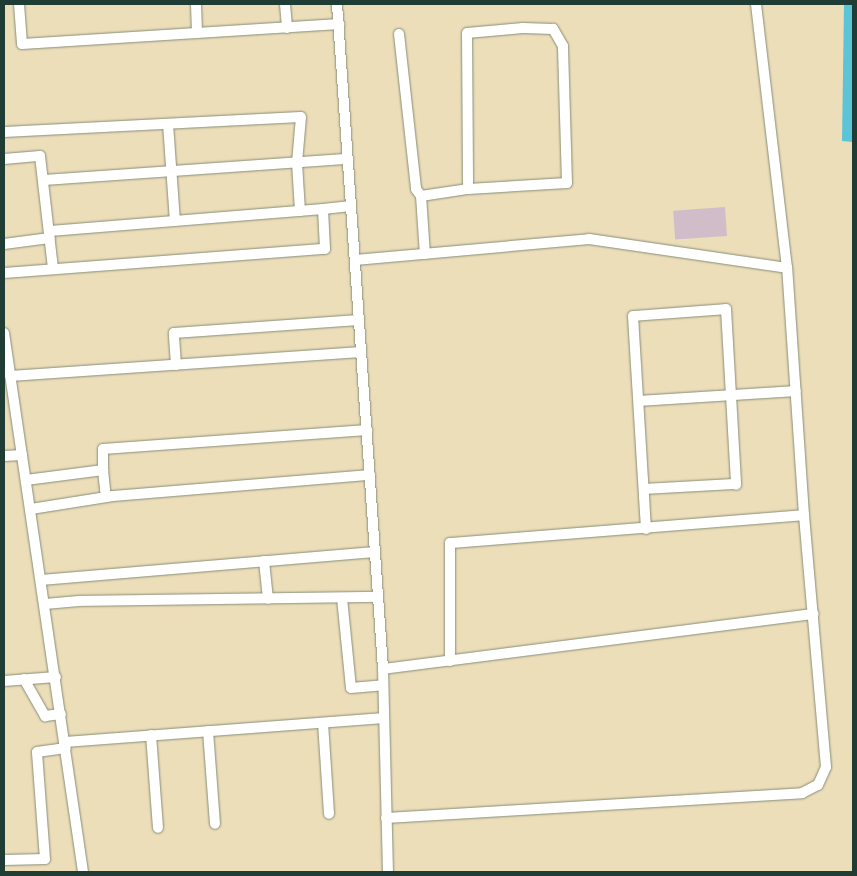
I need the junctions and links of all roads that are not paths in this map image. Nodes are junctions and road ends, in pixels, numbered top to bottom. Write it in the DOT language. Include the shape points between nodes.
graph roads {
  1 [pos="19,4"];
  2 [pos="196,4"];
  3 [pos="285,4"];
  4 [pos="337,4"];
  5 [pos="756,4"];
  6 [pos="339,24"];
  7 [pos="287,28"];
  8 [pos="197,33"];
  9 [pos="399,34"];
  10 [pos="168,124"];
  11 [pos="4,132"];
  12 [pos="4,159"];
  13 [pos="348,159"];
  14 [pos="297,162"];
  15 [pos="172,171"];
  16 [pos="44,180"];
  17 [pos="468,189"];
  18 [pos="421,196"];
  19 [pos="351,206"];
  20 [pos="323,209"];
  21 [pos="300,211"];
  22 [pos="175,221"];
  23 [pos="50,234"];
  24 [pos="4,244"];
  25 [pos="425,254"];
  26 [pos="355,260"];
  27 [pos="53,268"];
  28 [pos="787,268"];
  29 [pos="4,273"];
  30 [pos="359,320"];
  31 [pos="4,333"];
  32 [pos="362,352"];
  33 [pos="176,364"];
  34 [pos="10,376"];
  35 [pos="796,391"];
  36 [pos="731,395"];
  37 [pos="639,401"];
  38 [pos="367,430"];
  39 [pos="22,455"];
  40 [pos="4,456"];
  41 [pos="104,470"];
  42 [pos="370,475"];
  43 [pos="26,480"];
  44 [pos="644,490"];
  45 [pos="106,497"];
  46 [pos="30,508"];
  47 [pos="804,515"];
  48 [pos="646,529"];
  49 [pos="375,552"];
  50 [pos="264,561"];
  51 [pos="41,580"];
  52 [pos="378,597"];
  53 [pos="342,598"];
  54 [pos="268,599"];
  55 [pos="45,604"];
  56 [pos="813,614"];
  57 [pos="450,661"];
  58 [pos="383,668"];
  59 [pos="56,677"];
  60 [pos="24,679"];
  61 [pos="4,681"];
  62 [pos="383,686"];
  63 [pos="61,714"];
  64 [pos="384,718"];
  65 [pos="323,723"];
  66 [pos="208,731"];
  67 [pos="151,734"];
  68 [pos="66,745"];
  69 [pos="329,814"];
  70 [pos="386,818"];
  71 [pos="215,824"];
  72 [pos="158,828"];
  73 [pos="4,860"];
  74 [pos="83,872"];
  75 [pos="388,872"];
  1 -- 8 [label="street" via="22,44"];
  2 -- 8 [label="street"];
  3 -- 7 [label="street"];
  4 -- 6 [label="street"];
  5 -- 28 [label="street"];
  6 -- 7 [label="street"];
  6 -- 13 [label="street"];
  7 -- 8 [label="street"];
  9 -- 18 [label="street" via="416,189"];
  10 -- 11 [label="street"];
  10 -- 14 [label="street" via="301,117"];
  10 -- 15 [label="street"];
  12 -- 16 [label="street" via="40,156"];
  13 -- 14 [label="street"];
  13 -- 19 [label="street"];
  14 -- 15 [label="street"];
  14 -- 21 [label="street"];
  15 -- 16 [label="street"];
  15 -- 22 [label="street"];
  16 -- 23 [label="street"];
  17 -- 17 [label="street" via="467,32 553,29 563,46 567,183"];
  17 -- 18 [label="street"];
  18 -- 25 [label="street"];
  19 -- 20 [label="street"];
  19 -- 26 [label="street"];
  20 -- 21 [label="street"];
  20 -- 27 [label="street" via="325,249"];
  21 -- 22 [label="street"];
  22 -- 23 [label="street"];
  23 -- 24 [label="street"];
  23 -- 27 [label="street"];
  25 -- 26 [label="street"];
  25 -- 28 [label="street" via="589,240"];
  26 -- 30 [label="street"];
  27 -- 29 [label="street"];
  28 -- 35 [label="street"];
  30 -- 32 [label="street"];
  30 -- 33 [label="street" via="174,333"];
  31 -- 34 [label="street"];
  32 -- 33 [label="street"];
  32 -- 38 [label="street"];
  33 -- 34 [label="street"];
  34 -- 39 [label="street"];
  35 -- 36 [label="street"];
  35 -- 47 [label="street"];
  36 -- 37 [label="street"];
  36 -- 37 [label="street" via="726,309 633,316"];
  36 -- 44 [label="street" via="735,484"];
  37 -- 44 [label="street"];
  38 -- 41 [label="street" via="102,449"];
  38 -- 42 [label="street"];
  39 -- 40 [label="street"];
  39 -- 43 [label="street"];
  41 -- 43 [label="street"];
  41 -- 45 [label="street"];
  42 -- 45 [label="street"];
  42 -- 49 [label="street"];
  43 -- 46 [label="street"];
  44 -- 48 [label="street"];
  45 -- 46 [label="street"];
  46 -- 51 [label="street"];
  47 -- 48 [label="street"];
  47 -- 56 [label="street"];
  48 -- 57 [label="street" via="450,543"];
  49 -- 50 [label="street"];
  49 -- 52 [label="street"];
  50 -- 51 [label="street"];
  50 -- 54 [label="street"];
  51 -- 55 [label="street"];
  52 -- 53 [label="street"];
  52 -- 58 [label="street"];
  53 -- 54 [label="street"];
  53 -- 62 [label="street" via="350,688"];
  54 -- 55 [label="street"];
  55 -- 59 [label="street"];
  56 -- 57 [label="street"];
  56 -- 70 [label="street" via="826,767 818,786 802,793"];
  57 -- 58 [label="street"];
  58 -- 62 [label="street"];
  59 -- 60 [label="street"];
  59 -- 63 [label="street"];
  60 -- 61 [label="street"];
  60 -- 63 [label="street" via="45,716"];
  62 -- 64 [label="street"];
  63 -- 68 [label="street"];
  64 -- 65 [label="street"];
  64 -- 70 [label="street"];
  65 -- 66 [label="street"];
  65 -- 69 [label="street"];
  66 -- 67 [label="street"];
  66 -- 71 [label="street"];
  67 -- 68 [label="street"];
  67 -- 72 [label="street"];
  68 -- 73 [label="street" via="37,752 46,858"];
  68 -- 74 [label="street"];
  70 -- 75 [label="street"];
}
